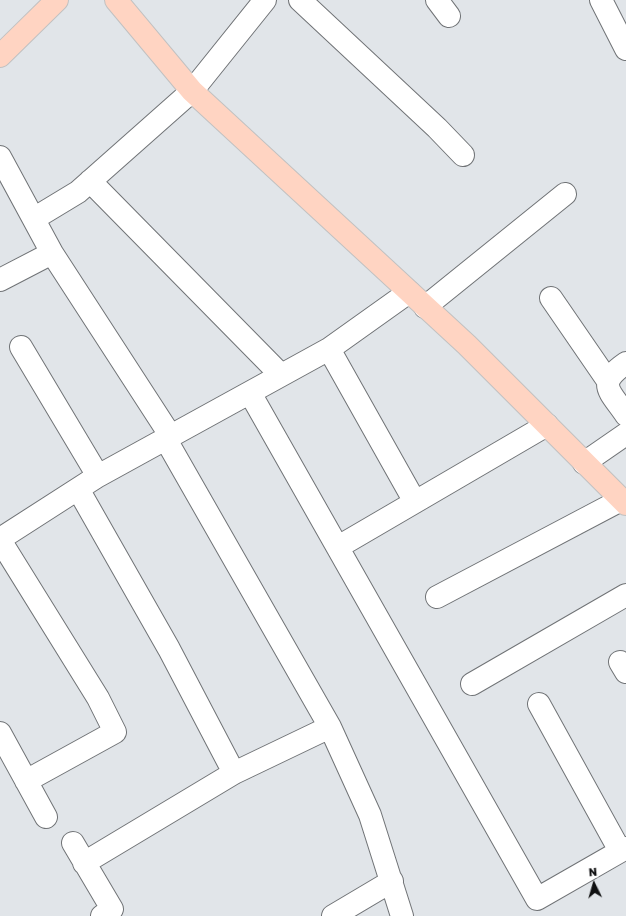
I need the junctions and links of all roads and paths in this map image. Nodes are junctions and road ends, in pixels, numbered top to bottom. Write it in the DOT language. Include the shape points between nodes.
graph roads {
  1 [pos="57,0"];
  2 [pos="116,0"];
  3 [pos="265,0"];
  4 [pos="300,0"];
  5 [pos="601,0"];
  6 [pos="626,49"];
  7 [pos="0,56"];
  8 [pos="192,91"];
  9 [pos="463,155"];
  10 [pos="0,157"];
  11 [pos="90,181"];
  12 [pos="565,194"];
  13 [pos="35,218"];
  14 [pos="52,253"];
  15 [pos="0,280"];
  16 [pos="409,292"];
  17 [pos="551,298"];
  18 [pos="425,307"];
  19 [pos="21,347"];
  20 [pos="329,349"];
  21 [pos="626,363"];
  22 [pos="280,374"];
  23 [pos="608,381"];
  24 [pos="250,393"];
  25 [pos="626,415"];
  26 [pos="547,425"];
  27 [pos="626,434"];
  28 [pos="168,437"];
  29 [pos="584,462"];
  30 [pos="98,476"];
  31 [pos="78,489"];
  32 [pos="415,502"];
  33 [pos="624,502"];
  34 [pos="0,540"];
  35 [pos="338,547"];
  36 [pos="626,595"];
  37 [pos="437,597"];
  38 [pos="472,684"];
  39 [pos="539,704"];
  40 [pos="330,727"];
  41 [pos="0,733"];
  42 [pos="234,773"];
  43 [pos="26,780"];
  44 [pos="46,817"];
  45 [pos="73,843"];
  46 [pos="623,849"];
  47 [pos="84,862"];
  48 [pos="392,882"];
  49 [pos="102,916"];
  50 [pos="333,916"];
  51 [pos="402,916"];
  1 -- 7 [label="main road"];
  2 -- 8 [label="main road"];
  3 -- 8 [label="street"];
  4 -- 9 [label="street"];
  5 -- 6 [label="street"];
  8 -- 11 [label="street"];
  8 -- 16 [label="main road"];
  10 -- 13 [label="street"];
  11 -- 13 [label="street" via="78,192"];
  11 -- 22 [label="street"];
  12 -- 18 [label="street"];
  13 -- 14 [label="street"];
  14 -- 15 [label="street"];
  14 -- 28 [label="street"];
  16 -- 18 [label="main road"];
  16 -- 20 [label="street"];
  17 -- 23 [label="street"];
  18 -- 26 [label="main road"];
  19 -- 30 [label="street"];
  20 -- 22 [label="street"];
  20 -- 32 [label="street"];
  21 -- 23 [label="street" via="612,372"];
  22 -- 24 [label="street"];
  23 -- 25 [label="street" via="608,390"];
  24 -- 28 [label="street"];
  24 -- 35 [label="street"];
  26 -- 29 [label="main road"];
  26 -- 32 [label="street"];
  27 -- 29 [label="street"];
  28 -- 30 [label="street"];
  28 -- 40 [label="street"];
  29 -- 33 [label="main road"];
  30 -- 31 [label="street"];
  31 -- 34 [label="street"];
  31 -- 42 [label="street" via="169,649"];
  32 -- 35 [label="street"];
  33 -- 37 [label="street"];
  34 -- 43 [label="street" via="98,698 115,732"];
  35 -- 46 [label="street" via="537,899"];
  36 -- 38 [label="street"];
  39 -- 46 [label="street"];
  40 -- 42 [label="street"];
  40 -- 48 [label="street" via="370,815"];
  41 -- 43 [label="street"];
  42 -- 47 [label="street"];
  43 -- 44 [label="street"];
  45 -- 47 [label="street"];
  47 -- 49 [label="street" via="112,909"];
  48 -- 50 [label="street"];
  48 -- 51 [label="street"];
}
